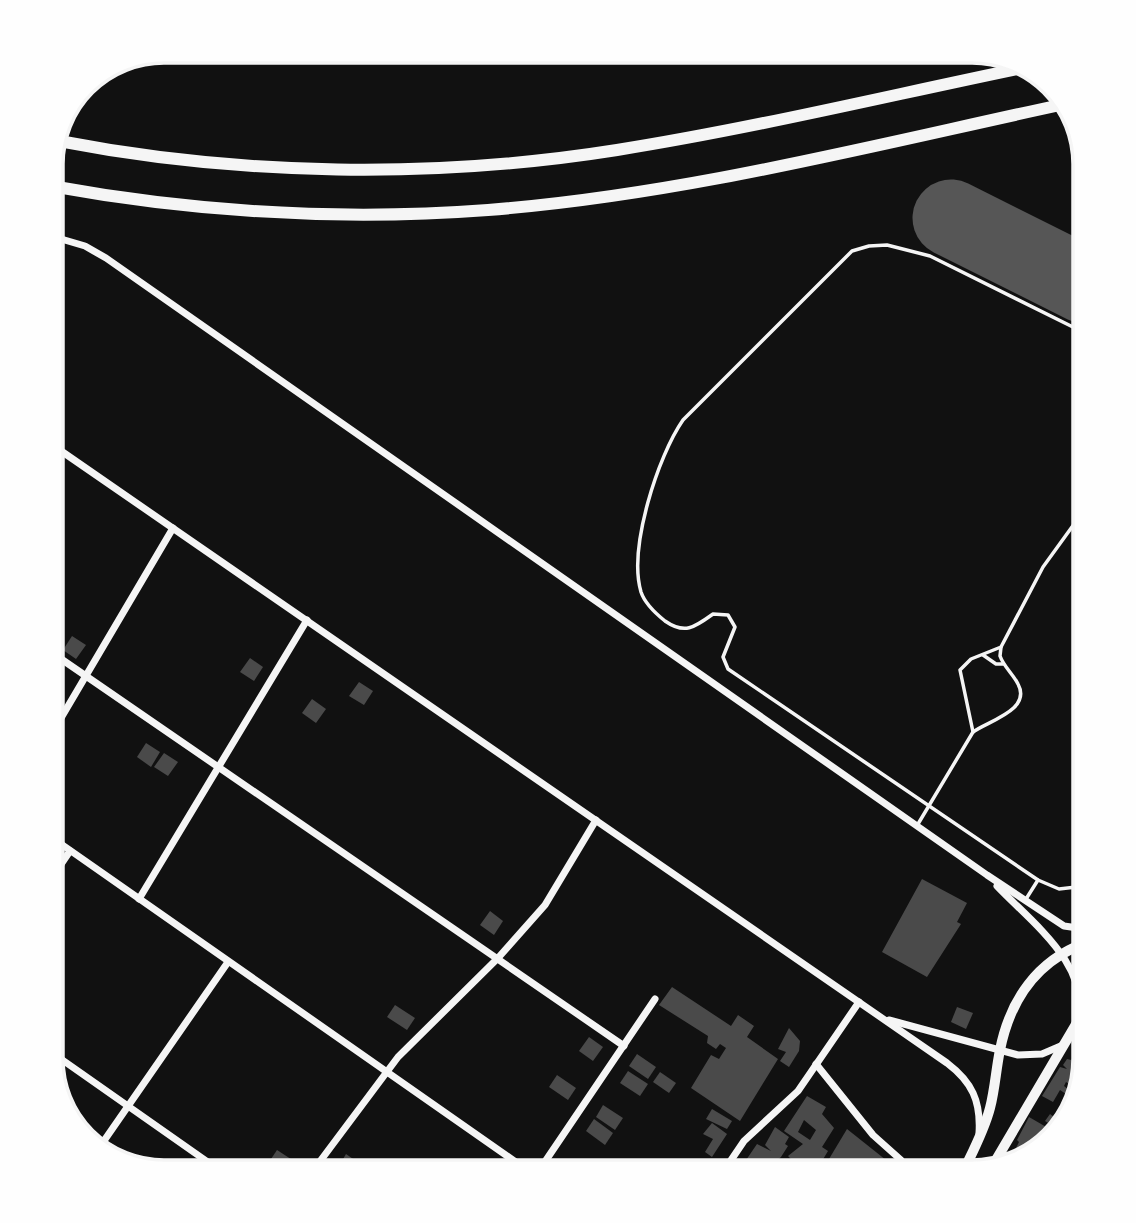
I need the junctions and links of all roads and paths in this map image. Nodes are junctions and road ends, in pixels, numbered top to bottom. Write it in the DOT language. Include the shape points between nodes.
graph roads {
  1 [pos="1007,70"];
  2 [pos="1054,106"];
  3 [pos="65,142"];
  4 [pos="63,188"];
  5 [pos="63,240"];
  6 [pos="1073,326"];
  7 [pos="63,452"];
  8 [pos="1073,526"];
  9 [pos="173,528"];
  10 [pos="307,620"];
  11 [pos="1001,647"];
  12 [pos="984,655"];
  13 [pos="63,660"];
  14 [pos="1003,664"];
  15 [pos="86,676"];
  16 [pos="63,715"];
  17 [pos="973,732"];
  18 [pos="218,769"];
  19 [pos="928,805"];
  20 [pos="596,820"];
  21 [pos="917,826"];
  22 [pos="63,845"];
  23 [pos="71,851"];
  24 [pos="63,862"];
  25 [pos="987,875"];
  26 [pos="1038,880"];
  27 [pos="1073,887"];
  28 [pos="139,900"];
  29 [pos="1025,901"];
  30 [pos="1073,927"];
  31 [pos="1073,948"];
  32 [pos="1060,953"];
  33 [pos="498,958"];
  34 [pos="228,962"];
  35 [pos="1073,977"];
  36 [pos="654,999"];
  37 [pos="859,1002"];
  38 [pos="882,1017"];
  39 [pos="1073,1035"];
  40 [pos="1063,1045"];
  41 [pos="624,1046"];
  42 [pos="1000,1051"];
  43 [pos="63,1061"];
  44 [pos="816,1065"];
  45 [pos="386,1071"];
  46 [pos="128,1106"];
  47 [pos="104,1140"];
  48 [pos="978,1140"];
  49 [pos="998,1157"];
  50 [pos="205,1160"];
  51 [pos="322,1160"];
  52 [pos="513,1160"];
  53 [pos="546,1160"];
  54 [pos="731,1160"];
  55 [pos="901,1160"];
  56 [pos="969,1160"];
  1 -- 3 [label="highway" via="628,148 456,166 259,166"];
  2 -- 4 [label="highway" via="655,188 491,209 273,212"];
  5 -- 21 [label="street" via="106,258"];
  6 -- 19 [label="lane" via="930,256 887,246 852,251 683,420 671,437 652,487 640,562 640,584 648,605 684,629 695,628 713,614 728,615 735,627 723,657 728,669"];
  7 -- 9 [label="street"];
  8 -- 11 [label="lane" via="1043,567"];
  9 -- 10 [label="street"];
  9 -- 15 [label="street"];
  10 -- 18 [label="street"];
  10 -- 20 [label="street"];
  11 -- 12 [label="lane"];
  11 -- 14 [label="lane"];
  12 -- 14 [label="lane" via="990,662"];
  12 -- 17 [label="lane" via="960,670"];
  13 -- 15 [label="street"];
  14 -- 17 [label="lane" via="1017,682 1019,698 1010,712"];
  15 -- 16 [label="street"];
  15 -- 18 [label="street"];
  17 -- 19 [label="lane"];
  18 -- 28 [label="street"];
  18 -- 33 [label="street"];
  19 -- 21 [label="lane"];
  19 -- 26 [label="lane"];
  20 -- 33 [label="street" via="545,905"];
  20 -- 37 [label="street"];
  21 -- 25 [label="street"];
  22 -- 23 [label="street"];
  23 -- 24 [label="street"];
  23 -- 28 [label="street"];
  25 -- 29 [label="street"];
  25 -- 32 [label="street"];
  26 -- 27 [label="lane" via="1059,889"];
  26 -- 29 [label="lane"];
  28 -- 34 [label="street"];
  29 -- 30 [label="street"];
  31 -- 32 [label="main road"];
  32 -- 35 [label="street"];
  32 -- 42 [label="main road" via="1024,988 1008,1018"];
  33 -- 41 [label="street"];
  33 -- 45 [label="street"];
  34 -- 45 [label="street"];
  34 -- 46 [label="street"];
  36 -- 41 [label="street"];
  37 -- 38 [label="street"];
  37 -- 44 [label="street"];
  38 -- 42 [label="street"];
  38 -- 48 [label="street" via="966,1079 979,1110"];
  39 -- 40 [label="main road"];
  40 -- 42 [label="street" via="1034,1055"];
  40 -- 49 [label="main road"];
  41 -- 53 [label="street"];
  42 -- 48 [label="main road" via="991,1105"];
  43 -- 46 [label="street"];
  44 -- 54 [label="street" via="791,1099 744,1141"];
  44 -- 55 [label="street" via="873,1135"];
  45 -- 51 [label="street"];
  45 -- 52 [label="street"];
  46 -- 47 [label="street"];
  46 -- 50 [label="street"];
  48 -- 56 [label="main road"];
}
